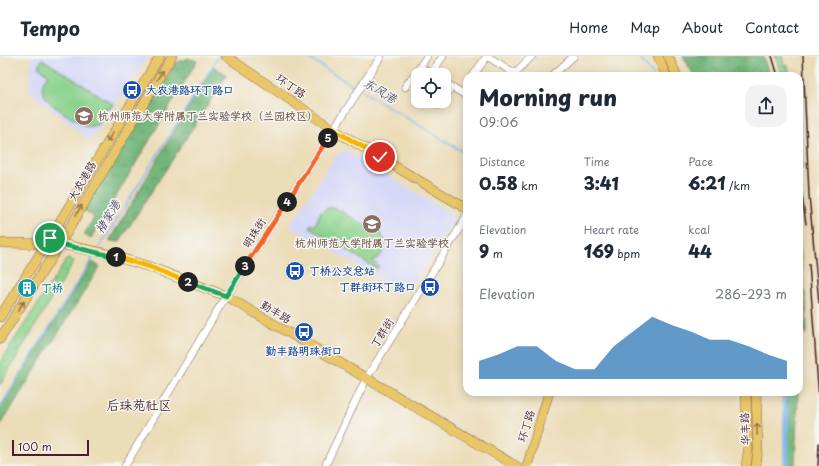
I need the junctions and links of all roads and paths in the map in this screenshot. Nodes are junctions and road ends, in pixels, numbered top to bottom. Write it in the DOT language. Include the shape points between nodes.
graph roads {
  1 [pos="160,56"];
  2 [pos="172,56"];
  3 [pos="226,56"];
  4 [pos="381,56"];
  5 [pos="427,56"];
  6 [pos="443,56"];
  7 [pos="487,56"];
  8 [pos="532,56"];
  9 [pos="574,56"];
  10 [pos="658,56"];
  11 [pos="668,56"];
  12 [pos="420,67"];
  13 [pos="436,68"];
  14 [pos="476,72"];
  15 [pos="510,72"];
  16 [pos="515,72"];
  17 [pos="556,72"];
  18 [pos="664,72"];
  19 [pos="675,72"];
  20 [pos="405,87"];
  21 [pos="451,87"];
  22 [pos="463,93"];
  23 [pos="334,130"];
  24 [pos="463,207"];
  25 [pos="463,222"];
  26 [pos="0,243"];
  27 [pos="47,243"];
  28 [pos="60,244"];
  29 [pos="226,296"];
  30 [pos="0,317"];
  31 [pos="0,338"];
  32 [pos="366,379"];
  33 [pos="548,396"];
  34 [pos="746,396"];
  35 [pos="756,396"];
  36 [pos="125,466"];
  37 [pos="325,466"];
  38 [pos="516,466"];
  39 [pos="527,466"];
  40 [pos="746,466"];
  41 [pos="756,466"];
  1 -- 27 [label="main road, 大农港路, one-way"];
  28 -- 2 [label="main road, 大农港路, one-way"];
  3 -- 23 [label="main road, 环丁路"];
  4 -- 23 [label="street, 明珠街"];
  5 -- 12 [label="street"];
  6 -- 13 [label="street"];
  7 -- 14 [label="street"];
  7 -- 15 [label="street"];
  8 -- 16 [label="street"];
  9 -- 17 [label="street"];
  10 -- 18 [label="main road"];
  11 -- 19 [label="main road"];
  12 -- 20 [label="street"];
  21 -- 22 [label="street"];
  23 -- 24 [label="main road, 环丁路"];
  23 -- 29 [label="street, 明珠街"];
  25 -- 32 [label="street, 丁群街"];
  26 -- 27 [label="main road, 勤丰路"];
  27 -- 28 [label="main road, 勤丰路"];
  27 -- 30 [label="main road, 大农港路"];
  28 -- 29 [label="main road, 勤丰路" via="104,253 150,267"];
  31 -- 28 [label="main road, 大农港路, one-way"];
  29 -- 32 [label="main road, 勤丰路"];
  29 -- 36 [label="street, 明珠街"];
  32 -- 37 [label="street, 丁群街"];
  32 -- 38 [label="main road, 勤丰路"];
  33 -- 39 [label="main road, 环丁路"];
  34 -- 40 [label="main road, 华丰路"];
  41 -- 35 [label="main road, 华丰路, one-way"];
}
